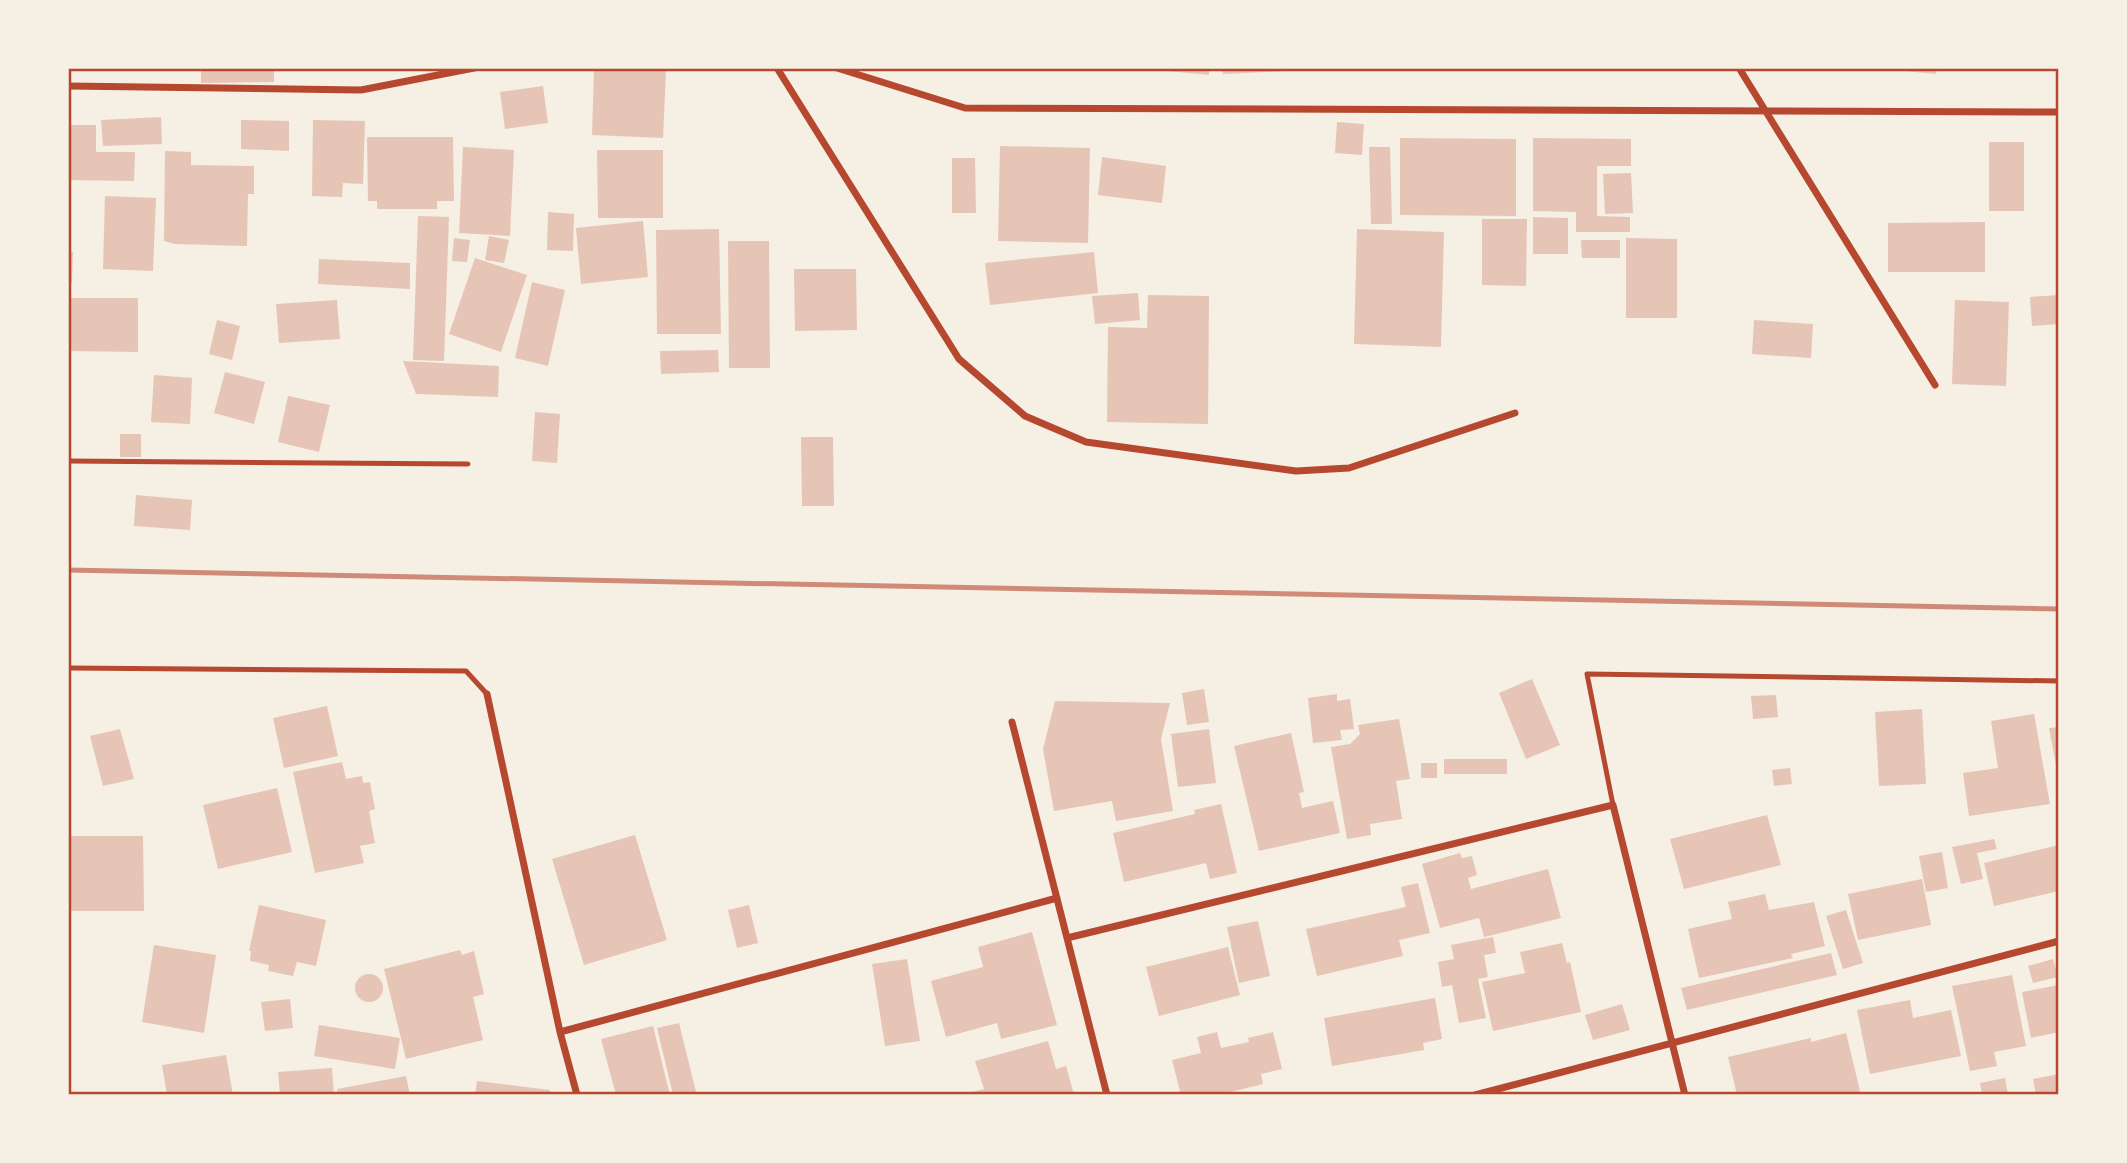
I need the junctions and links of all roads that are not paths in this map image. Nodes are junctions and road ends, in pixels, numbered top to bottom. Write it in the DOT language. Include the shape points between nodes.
graph roads {
  1 [pos="474,68"];
  2 [pos="776,68"];
  3 [pos="838,68"];
  4 [pos="1739,68"];
  5 [pos="68,86"];
  6 [pos="1763,110"];
  7 [pos="2059,112"];
  8 [pos="1935,385"];
  9 [pos="1515,413"];
  10 [pos="68,461"];
  11 [pos="468,464"];
  12 [pos="68,668"];
  13 [pos="2059,681"];
  14 [pos="486,694"];
  15 [pos="1012,722"];
  16 [pos="1613,805"];
  17 [pos="1056,898"];
  18 [pos="1067,938"];
  19 [pos="2059,941"];
  20 [pos="560,1032"];
  21 [pos="1673,1044"];
  22 [pos="577,1095"];
  23 [pos="1107,1095"];
  24 [pos="1475,1095"];
  25 [pos="1685,1095"];
  1 -- 5 [label="street" via="361,90"];
  2 -- 9 [label="street" via="959,359 1025,416 1086,442 1296,471 1349,468"];
  3 -- 6 [label="street" via="965,108"];
  4 -- 6 [label="street"];
  6 -- 7 [label="street"];
  6 -- 8 [label="street"];
  10 -- 11 [label="lane"];
  12 -- 14 [label="lane" via="466,671"];
  13 -- 16 [label="lane" via="1587,674"];
  14 -- 20 [label="street"];
  15 -- 17 [label="street"];
  16 -- 18 [label="street"];
  16 -- 21 [label="street"];
  17 -- 18 [label="street"];
  17 -- 20 [label="street"];
  18 -- 23 [label="street"];
  19 -- 21 [label="street"];
  20 -- 22 [label="street"];
  21 -- 24 [label="street"];
  21 -- 25 [label="street"];
}
